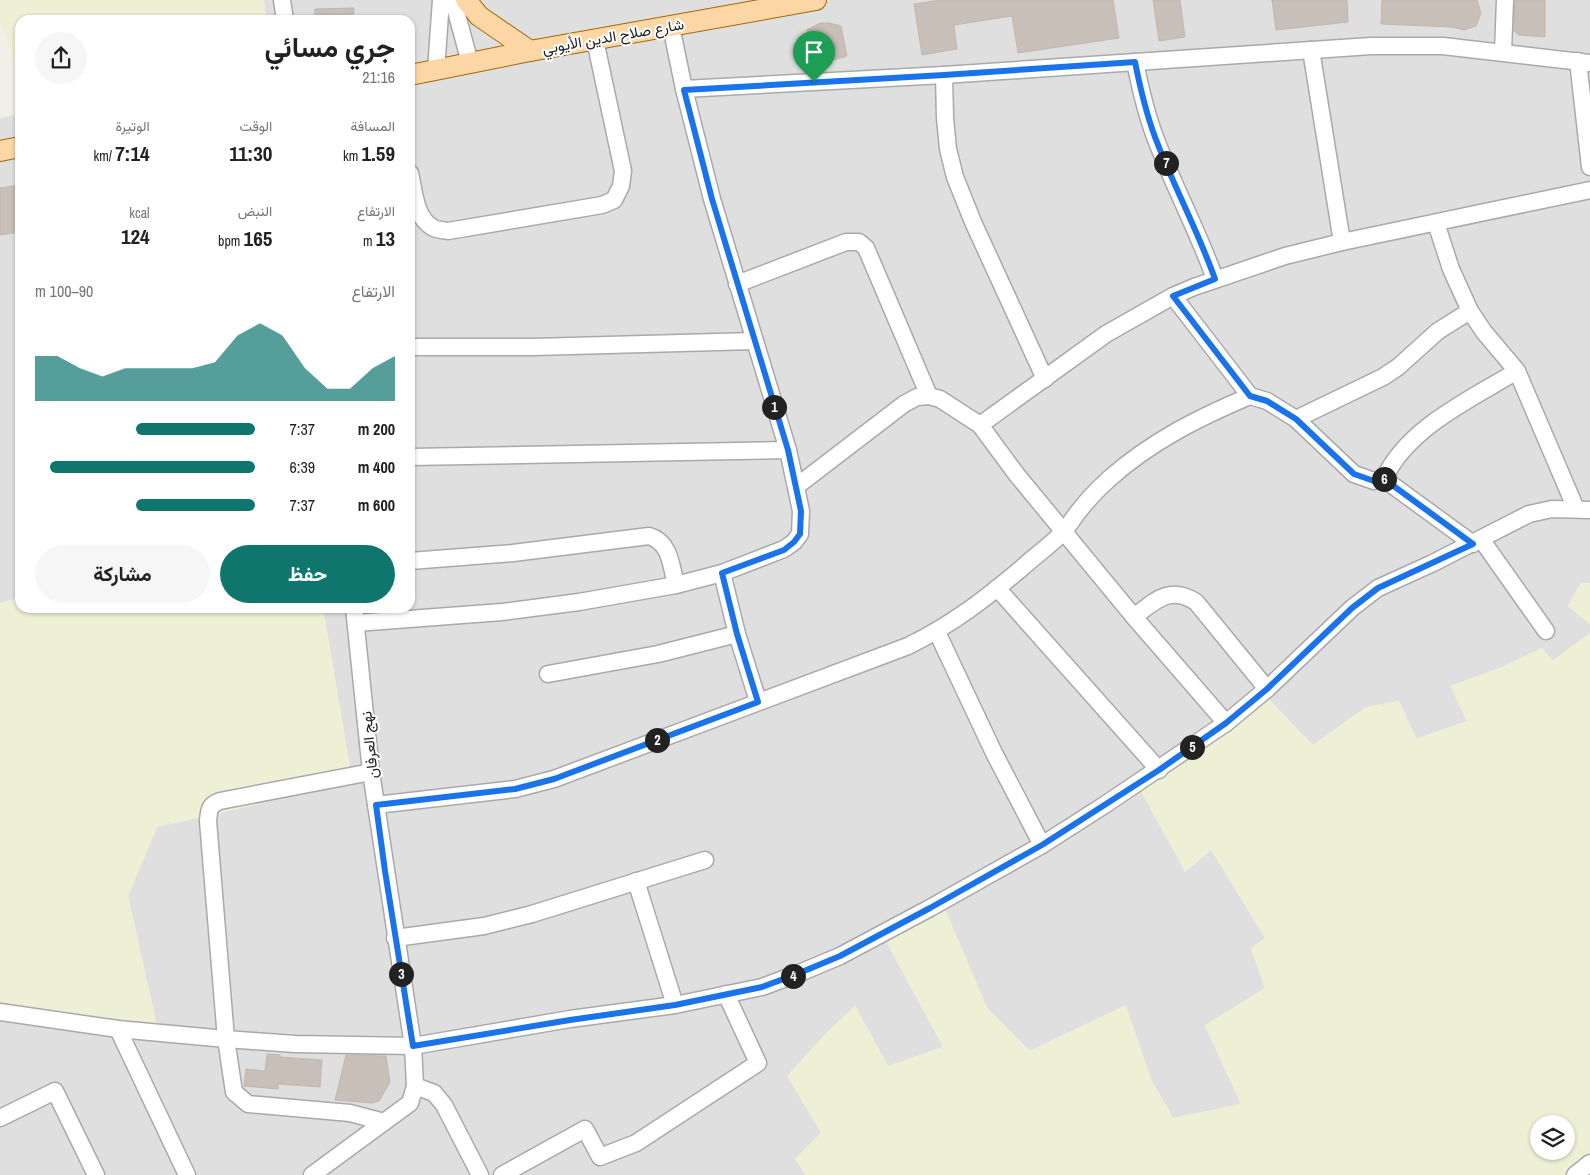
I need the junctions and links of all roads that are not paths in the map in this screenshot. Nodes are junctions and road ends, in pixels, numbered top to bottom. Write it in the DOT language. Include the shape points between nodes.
graph roads {
  1 [pos="282,0"];
  2 [pos="441,0"];
  3 [pos="453,0"];
  4 [pos="466,0"];
  5 [pos="816,0"];
  6 [pos="1506,0"];
  7 [pos="284,15"];
  8 [pos="671,26"];
  9 [pos="595,40"];
  10 [pos="1311,50"];
  11 [pos="530,51"];
  12 [pos="1503,52"];
  13 [pos="1135,62"];
  14 [pos="1584,62"];
  15 [pos="470,63"];
  16 [pos="436,70"];
  17 [pos="415,74"];
  18 [pos="944,75"];
  19 [pos="684,90"];
  20 [pos="15,149"];
  21 [pos="0,151"];
  22 [pos="1590,167"];
  23 [pos="1590,190"];
  24 [pos="415,194"];
  25 [pos="1436,222"];
  26 [pos="1342,242"];
  27 [pos="1215,279"];
  28 [pos="737,284"];
  29 [pos="1173,296"];
  30 [pos="1470,311"];
  31 [pos="754,341"];
  32 [pos="415,346"];
  33 [pos="1517,371"];
  34 [pos="1045,379"];
  35 [pos="929,396"];
  36 [pos="1250,396"];
  37 [pos="1296,419"];
  38 [pos="980,425"];
  39 [pos="788,450"];
  40 [pos="415,457"];
  41 [pos="1384,479"];
  42 [pos="797,486"];
  43 [pos="1583,509"];
  44 [pos="1064,532"];
  45 [pos="1477,541"];
  46 [pos="415,561"];
  47 [pos="722,573"];
  48 [pos="676,584"];
  49 [pos="998,588"];
  50 [pos="355,615"];
  51 [pos="1134,617"];
  52 [pos="1546,631"];
  53 [pos="937,632"];
  54 [pos="737,634"];
  55 [pos="548,674"];
  56 [pos="1267,689"];
  57 [pos="758,702"];
  58 [pos="1226,723"];
  59 [pos="1159,770"];
  60 [pos="371,772"];
  61 [pos="376,805"];
  62 [pos="1042,845"];
  63 [pos="705,860"];
  64 [pos="636,881"];
  65 [pos="395,938"];
  66 [pos="726,994"];
  67 [pos="675,1005"];
  68 [pos="2,1015"];
  69 [pos="118,1029"];
  70 [pos="226,1040"];
  71 [pos="413,1046"];
  72 [pos="415,1086"];
  73 [pos="0,1118"];
  74 [pos="384,1122"];
  75 [pos="96,1175"];
  76 [pos="187,1175"];
  77 [pos="312,1175"];
  78 [pos="480,1175"];
  79 [pos="502,1175"];
  1 -- 7 [label="street"];
  2 -- 16 [label="street"];
  3 -- 15 [label="street"];
  4 -- 11 [label="main road" via="479,16"];
  5 -- 8 [label="main road, شارع صلاح الدين الأيوبي"];
  6 -- 12 [label="street"];
  8 -- 9 [label="main road, شارع صلاح الدين الأيوبي"];
  8 -- 19 [label="street"];
  9 -- 11 [label="main road, شارع صلاح الدين الأيوبي"];
  9 -- 24 [label="street" via="623,171 621,186 614,200 602,205 448,231 433,228 424,220"];
  10 -- 12 [label="street" via="1443,46"];
  10 -- 13 [label="street"];
  10 -- 26 [label="street"];
  11 -- 15 [label="main road, شارع صلاح الدين الأيوبي"];
  12 -- 14 [label="street"];
  13 -- 18 [label="street"];
  13 -- 27 [label="street" via="1155,136"];
  14 -- 22 [label="street"];
  15 -- 16 [label="main road, شارع صلاح الدين الأيوبي"];
  16 -- 17 [label="main road, شارع صلاح الدين الأيوبي"];
  18 -- 19 [label="street"];
  18 -- 34 [label="street" via="948,149 955,178"];
  19 -- 28 [label="street"];
  20 -- 21 [label="main road"];
  23 -- 25 [label="street"];
  25 -- 26 [label="street"];
  25 -- 30 [label="street" via="1450,269"];
  26 -- 27 [label="street" via="1285,256"];
  27 -- 29 [label="street"];
  28 -- 31 [label="street"];
  28 -- 35 [label="street" via="846,242 859,242 866,248"];
  29 -- 34 [label="street" via="1106,334"];
  29 -- 36 [label="street"];
  30 -- 33 [label="street"];
  30 -- 37 [label="street" via="1438,331 1384,377"];
  31 -- 32 [label="street" via="534,347"];
  31 -- 39 [label="street"];
  33 -- 41 [label="street" via="1418,434 1395,459"];
  33 -- 43 [label="street"];
  34 -- 38 [label="street"];
  35 -- 38 [label="street" via="940,399"];
  35 -- 42 [label="street" via="917,397 904,404"];
  36 -- 37 [label="street" via="1267,401"];
  36 -- 44 [label="street" via="1166,436 1141,453 1109,479 1079,510"];
  37 -- 41 [label="street" via="1354,474 1374,481"];
  38 -- 44 [label="street"];
  39 -- 40 [label="street"];
  39 -- 42 [label="street"];
  41 -- 45 [label="street"];
  42 -- 47 [label="street" via="802,523 794,542 784,550"];
  43 -- 45 [label="street" via="1552,509 1529,514"];
  44 -- 49 [label="street"];
  44 -- 51 [label="street"];
  45 -- 52 [label="street"];
  45 -- 56 [label="street" via="1378,588 1352,608"];
  46 -- 48 [label="street" via="513,553 649,536 656,538 666,549"];
  47 -- 48 [label="street"];
  47 -- 54 [label="street"];
  48 -- 50 [label="street" via="502,612"];
  49 -- 53 [label="street"];
  49 -- 59 [label="street"];
  50 -- 60 [label="street, نهج العرفان"];
  51 -- 56 [label="street" via="1169,594 1186,596 1196,602"];
  51 -- 58 [label="street"];
  53 -- 57 [label="street"];
  53 -- 62 [label="street" via="994,754"];
  54 -- 55 [label="street" via="658,654"];
  54 -- 57 [label="street"];
  56 -- 58 [label="street"];
  57 -- 61 [label="street" via="554,779 515,789"];
  58 -- 59 [label="street"];
  59 -- 62 [label="street"];
  60 -- 61 [label="street, نهج العرفان"];
  60 -- 70 [label="street" via="220,801 209,808"];
  61 -- 65 [label="street, نهج العرفان"];
  62 -- 66 [label="street" via="840,956 762,987"];
  63 -- 64 [label="street"];
  64 -- 65 [label="street" via="484,926"];
  64 -- 67 [label="street"];
  65 -- 71 [label="street, نهج العرفان"];
  66 -- 67 [label="street"];
  66 -- 79 [label="street" via="758,1063 636,1143 600,1157 585,1128"];
  67 -- 71 [label="street"];
  68 -- 69 [label="street"];
  69 -- 70 [label="street"];
  69 -- 76 [label="street"];
  70 -- 71 [label="street"];
  70 -- 74 [label="street" via="234,1092 248,1104 350,1113"];
  71 -- 72 [label="street, نهج العرفان"];
  72 -- 74 [label="street, نهج العرفان" via="410,1103"];
  72 -- 78 [label="street" via="434,1093 444,1105"];
  73 -- 75 [label="street" via="54,1091"];
  74 -- 77 [label="street, نهج العرفان"];
}
